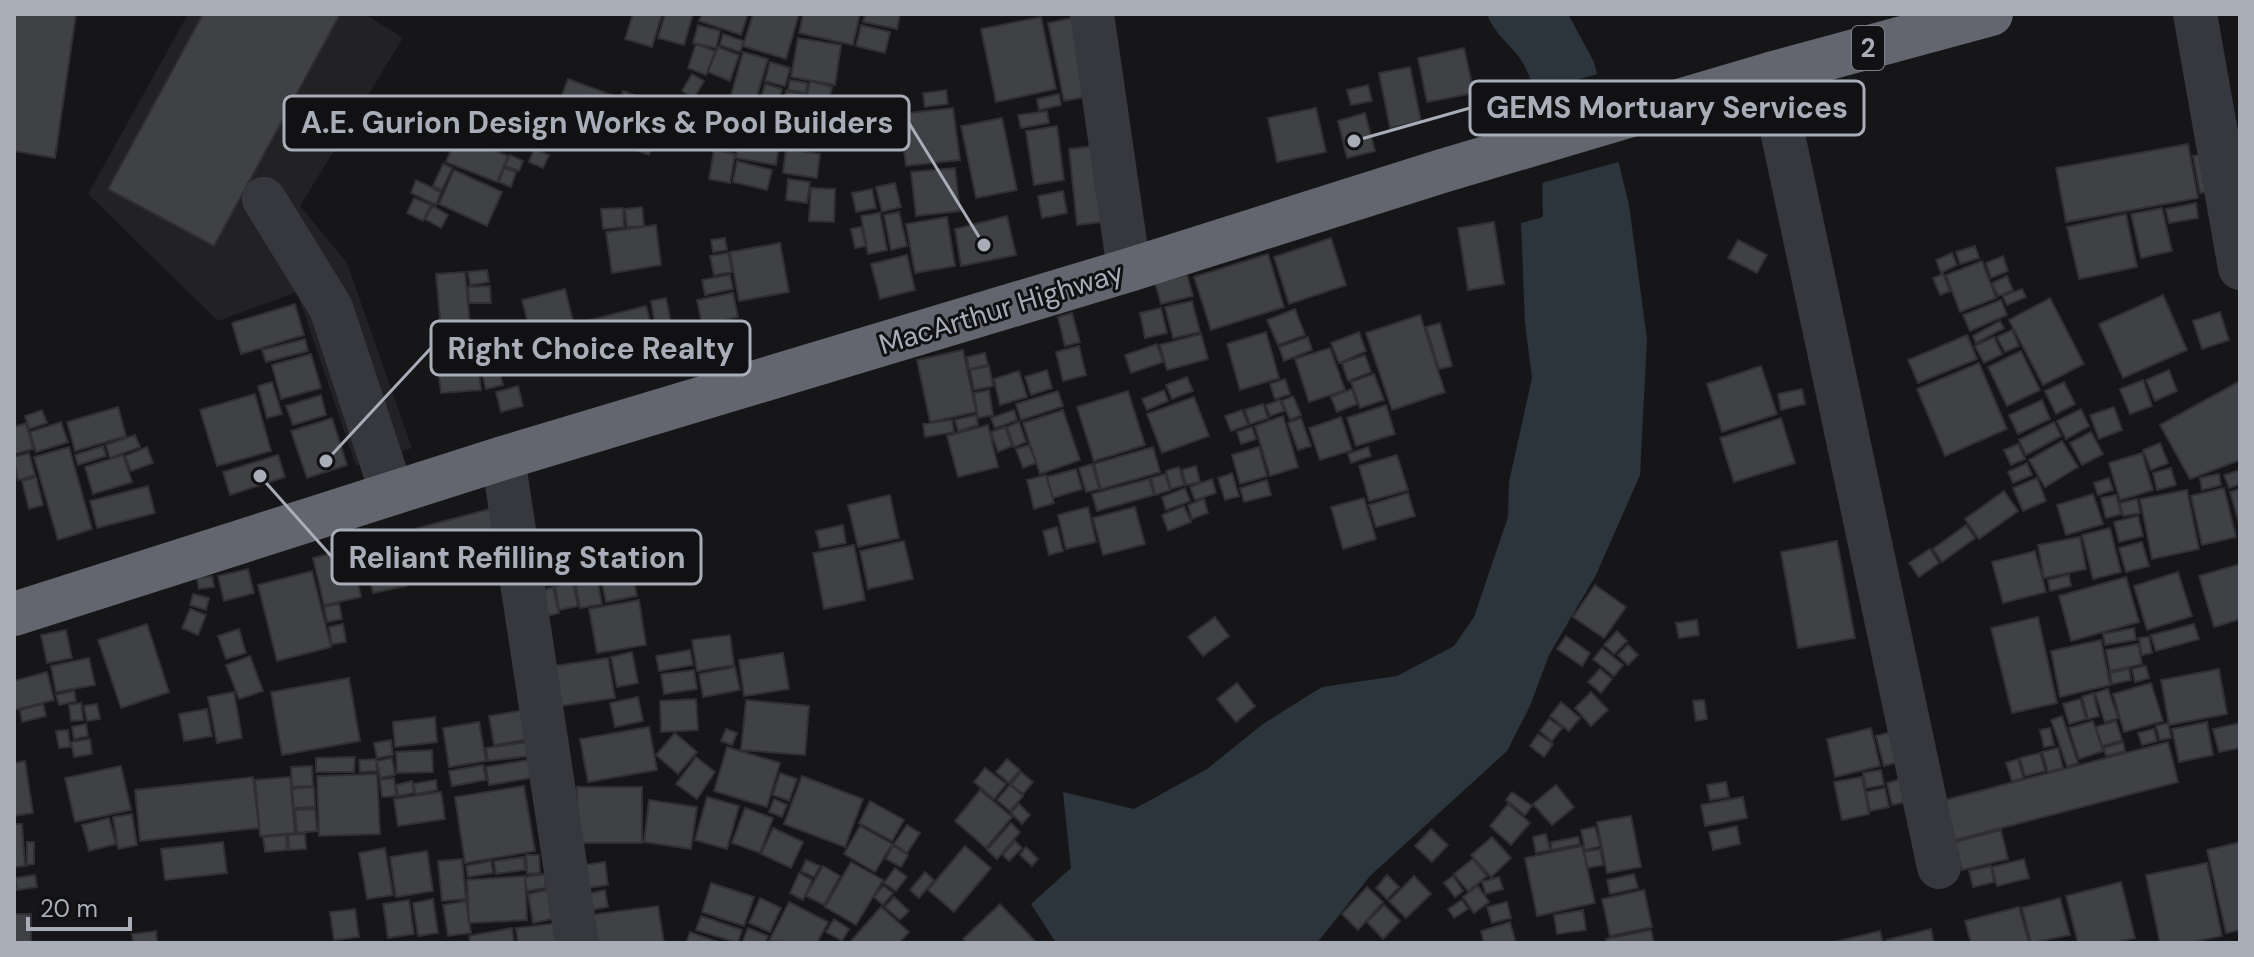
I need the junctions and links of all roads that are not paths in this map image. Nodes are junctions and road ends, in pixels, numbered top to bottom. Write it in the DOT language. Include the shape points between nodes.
graph roads {
  1 [pos="1092,14"];
  2 [pos="1991,14"];
  3 [pos="2195,14"];
  4 [pos="1757,78"];
  5 [pos="264,199"];
  6 [pos="2240,268"];
  7 [pos="1129,270"];
  8 [pos="503,458"];
  9 [pos="392,493"];
  10 [pos="14,614"];
  11 [pos="1939,867"];
  12 [pos="577,943"];
  1 -- 7 [label="street"];
  2 -- 4 [label="highway, MacArthur Highway / 2"];
  3 -- 6 [label="street"];
  4 -- 7 [label="highway, MacArthur Highway / 2"];
  4 -- 11 [label="street"];
  5 -- 9 [label="street" via="331,308"];
  7 -- 8 [label="highway, MacArthur Highway / 2"];
  8 -- 9 [label="highway, MacArthur Highway / 2"];
  8 -- 12 [label="street"];
  9 -- 10 [label="highway, MacArthur Highway / 2"];
}
